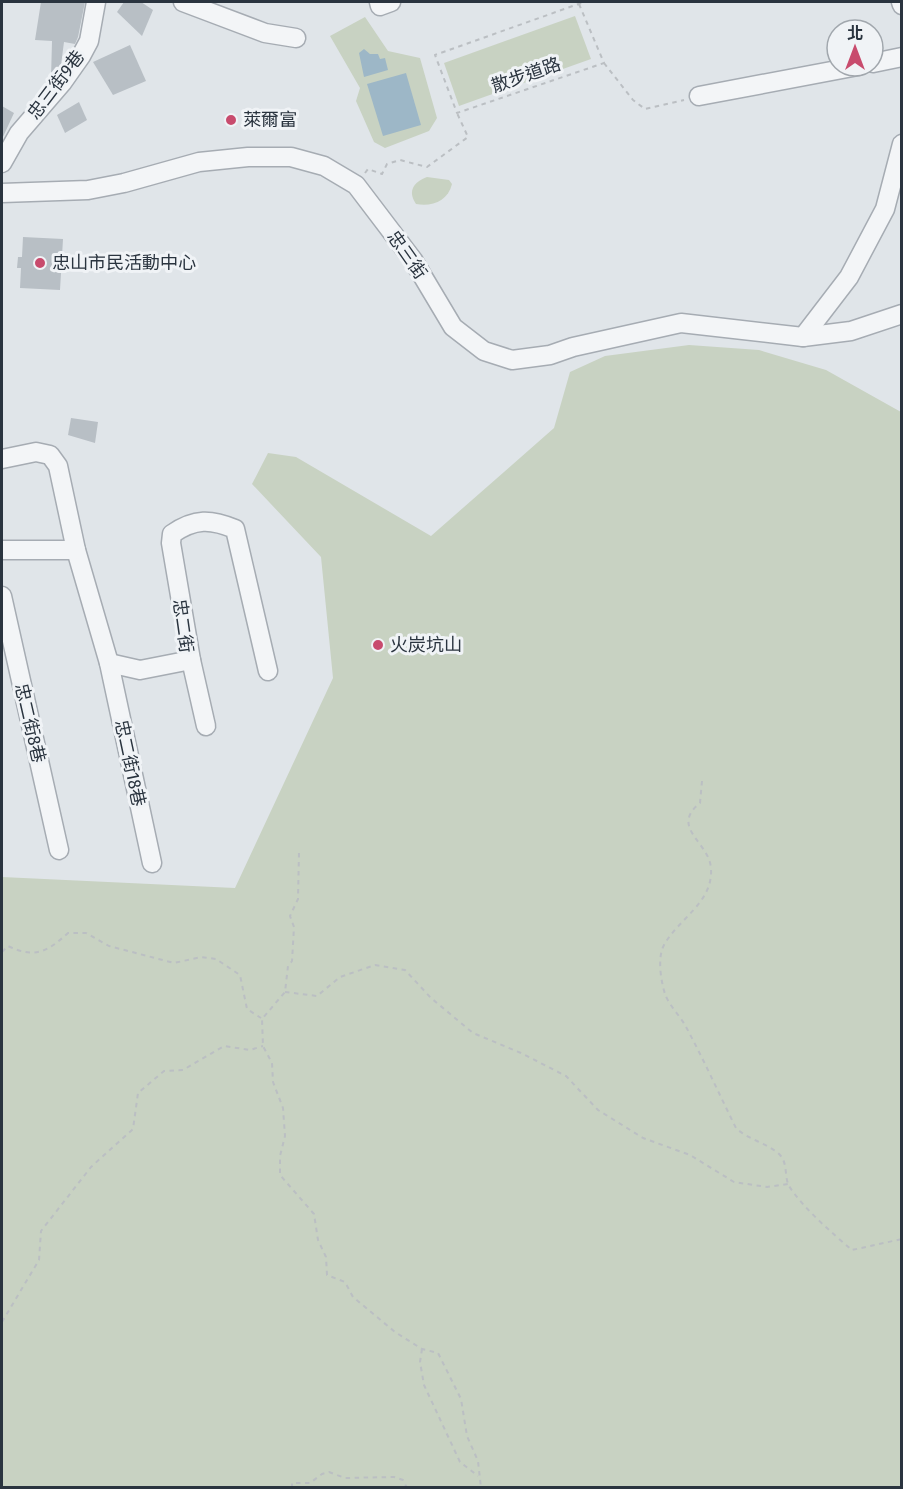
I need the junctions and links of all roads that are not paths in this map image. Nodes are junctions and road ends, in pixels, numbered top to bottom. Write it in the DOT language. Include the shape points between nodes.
graph roads {
  1 [pos="96,2"];
  2 [pos="183,2"];
  3 [pos="379,2"];
  4 [pos="391,2"];
  5 [pos="296,38"];
  6 [pos="902,57"];
  7 [pos="885,61"];
  8 [pos="825,72"];
  9 [pos="699,96"];
  10 [pos="902,144"];
  11 [pos="2,163"];
  12 [pos="2,193"];
  13 [pos="902,314"];
  14 [pos="803,337"];
  15 [pos="2,459"];
  16 [pos="2,550"];
  17 [pos="76,550"];
  18 [pos="2,596"];
  19 [pos="191,660"];
  20 [pos="109,663"];
  21 [pos="268,671"];
  22 [pos="206,726"];
  23 [pos="59,850"];
  24 [pos="152,863"];
  1 -- 11 [label="street, 忠三街9巷" via="89,41 81,56 19,134"];
  2 -- 5 [label="street" via="265,33"];
  3 -- 4 [label="street" via="380,6"];
  6 -- 7 [label="street"];
  8 -- 9 [label="street"];
  10 -- 14 [label="street" via="885,209 849,277"];
  12 -- 14 [label="street, 忠三街" via="88,190 199,162 291,157 324,166 356,185 413,260 453,327 484,351 512,360 550,355 681,323"];
  13 -- 14 [label="street, 忠三街" via="851,331"];
  15 -- 17 [label="street" via="36,452 50,455 58,466"];
  16 -- 17 [label="street"];
  17 -- 20 [label="street"];
  18 -- 23 [label="street, 忠二街8巷"];
  19 -- 20 [label="street, 忠二街" via="140,670"];
  19 -- 21 [label="street, 忠二街" via="172,534 196,521 214,521 235,529"];
  19 -- 22 [label="street"];
  20 -- 24 [label="street, 忠二街18巷"];
}
